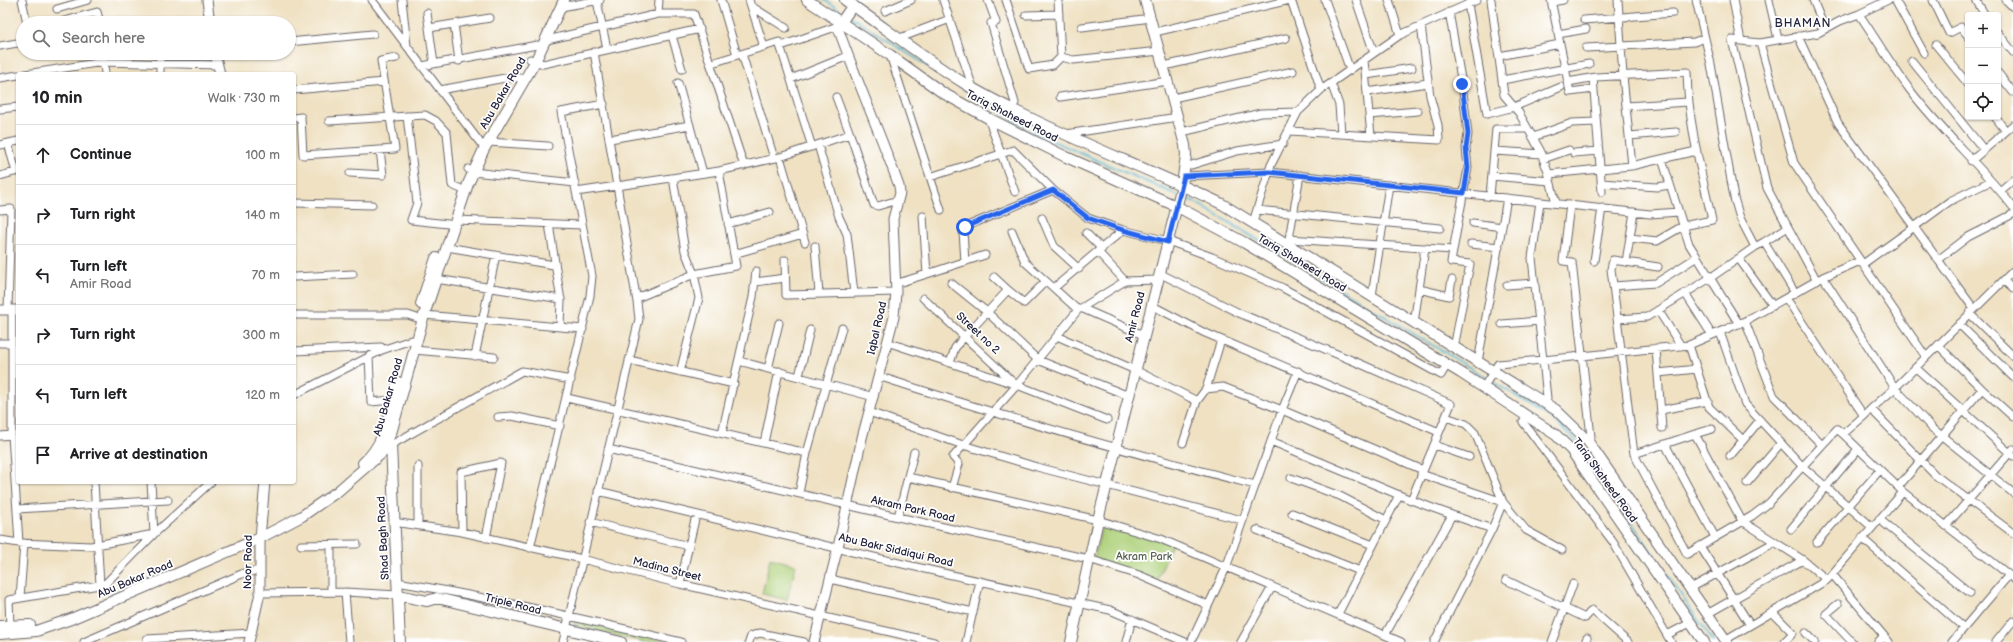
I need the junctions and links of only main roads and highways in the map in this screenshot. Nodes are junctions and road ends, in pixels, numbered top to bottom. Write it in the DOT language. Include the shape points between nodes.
graph roads {
  1 [pos="807,0"];
  2 [pos="1146,0"];
  3 [pos="560,2"];
  4 [pos="850,4"];
  5 [pos="840,24"];
  6 [pos="533,60"];
  7 [pos="485,143"];
  8 [pos="471,170"];
  9 [pos="1183,179"];
  10 [pos="1176,205"];
  11 [pos="452,222"];
  12 [pos="448,235"];
  13 [pos="420,316"];
  14 [pos="412,345"];
  15 [pos="387,441"];
  16 [pos="260,535"];
  17 [pos="398,595"];
  18 [pos="5,626"];
  19 [pos="0,634"];
  20 [pos="1725,641"];
  21 [pos="400,642"];
  22 [pos="621,642"];
  23 [pos="1071,642"];
  24 [pos="1704,642"];
  1 -- 5 [label="main road, Tariq Shaheed Road"];
  2 -- 9 [label="main road, Amir Road" via="1186,150"];
  3 -- 6 [label="main road, Abu Bakar Road"];
  3 -- 6 [label="main road, Abu Bakar Road" via="547,40"];
  4 -- 5 [label="main road"];
  4 -- 9 [label="main road, Tariq Shaheed Road" via="973,88 1096,149"];
  5 -- 10 [label="main road, Tariq Shaheed Road" via="890,55 943,93 988,118 1064,156"];
  6 -- 7 [label="main road, Abu Bakar Road"];
  6 -- 7 [label="main road, Abu Bakar Road" via="520,78"];
  7 -- 8 [label="main road, Abu Bakar Road"];
  8 -- 11 [label="main road, Abu Bakar Road"];
  8 -- 11 [label="main road, Abu Bakar Road" via="461,189"];
  9 -- 10 [label="main road, Amir Road"];
  9 -- 20 [label="main road, Tariq Shaheed Road" via="1288,241 1567,419 1587,440"];
  10 -- 23 [label="main road, Amir Road" via="1098,520"];
  10 -- 24 [label="main road, Tariq Shaheed Road" via="1245,243 1484,386 1556,435 1571,450"];
  11 -- 12 [label="main road, Abu Bakar Road"];
  12 -- 13 [label="main road, Abu Bakar Road"];
  12 -- 13 [label="main road, Abu Bakar Road" via="447,247 436,279"];
  13 -- 14 [label="main road, Abu Bakar Road"];
  14 -- 15 [label="main road, Abu Bakar Road"];
  14 -- 15 [label="main road, Abu Bakar Road" via="392,400"];
  15 -- 16 [label="main road, Abu Bakar Road" via="334,487 300,512"];
  15 -- 17 [label="main road, Shad Bagh Road"];
  16 -- 18 [label="main road, Abu Bakar Road" via="69,614 35,624"];
  16 -- 19 [label="main road, Abu Bakar Road" via="71,619 36,631"];
  17 -- 21 [label="main road, Shad Bagh Road"];
  17 -- 22 [label="main road, Triple Road" via="427,601 437,598"];
}
